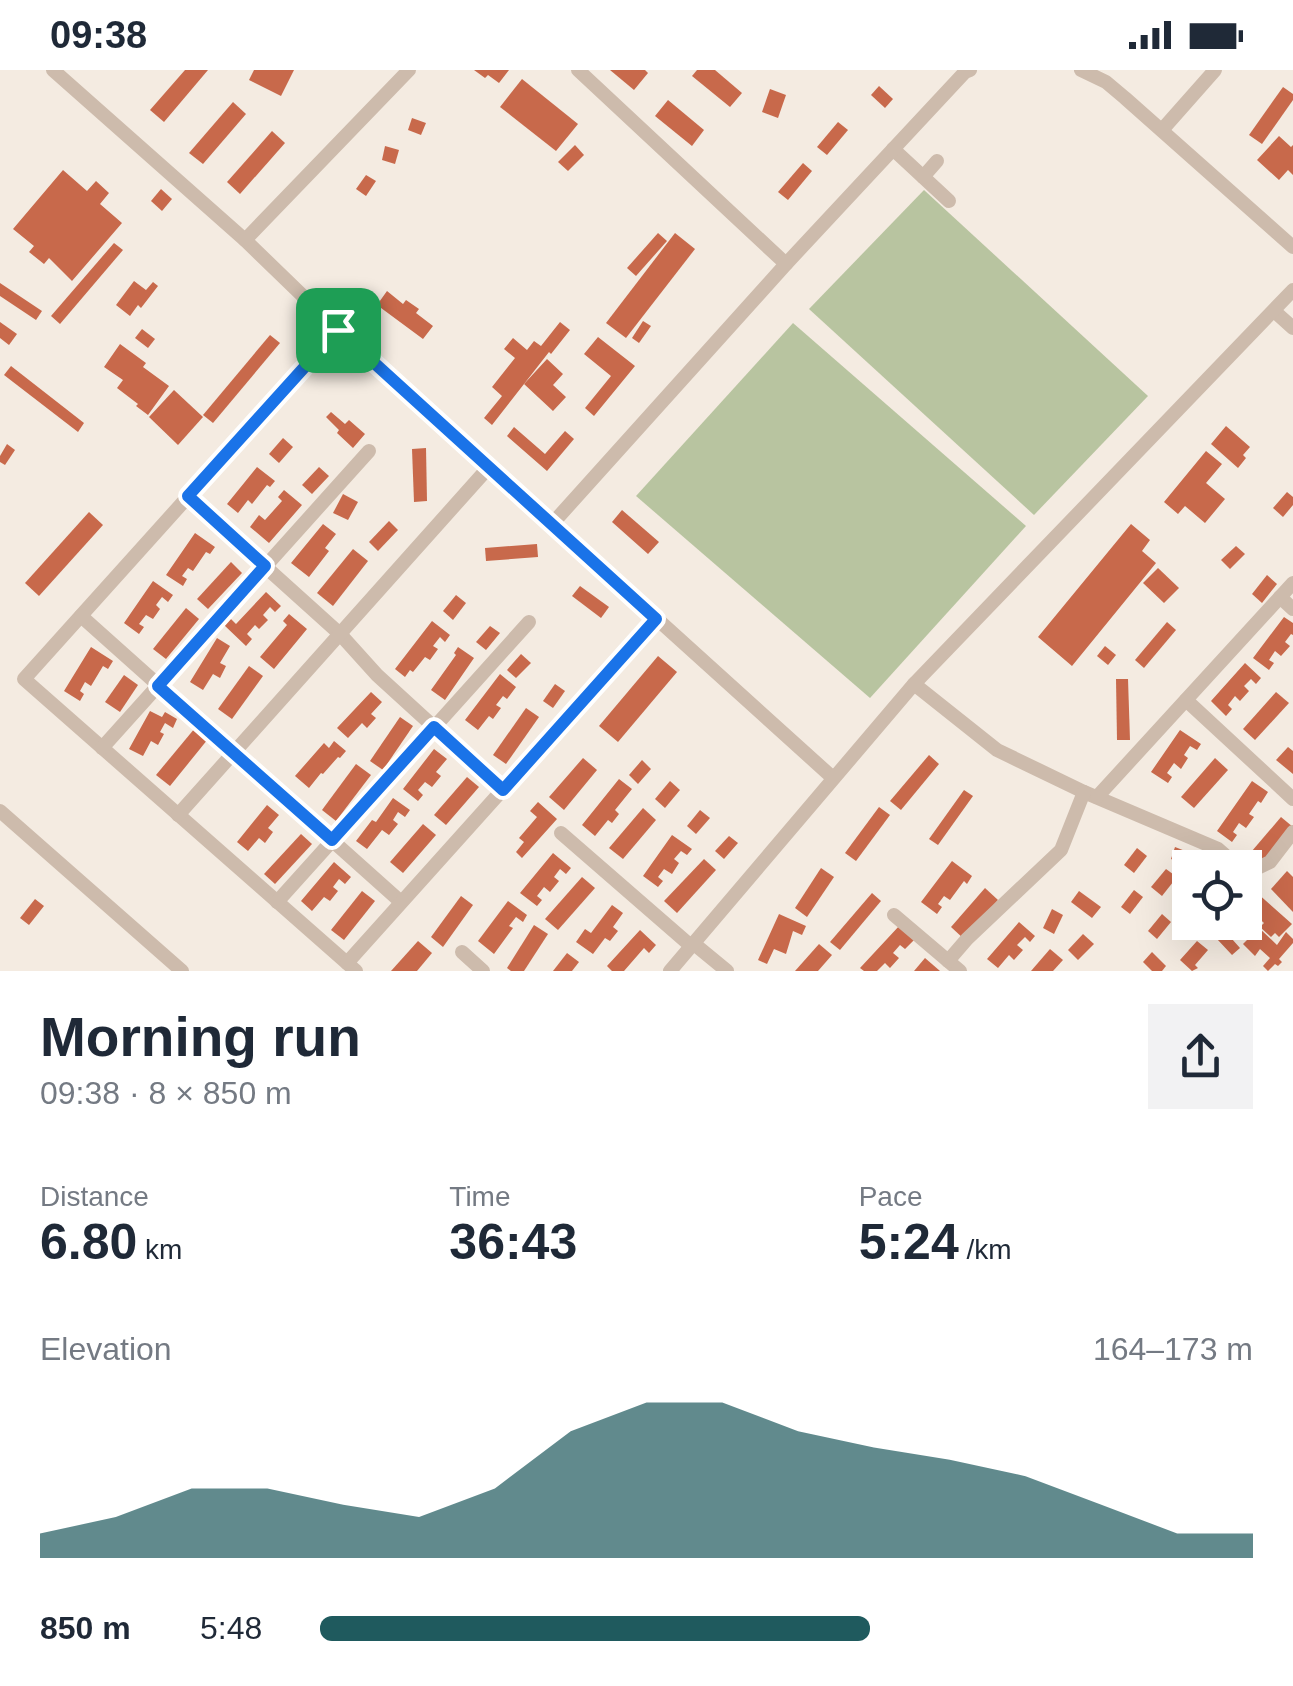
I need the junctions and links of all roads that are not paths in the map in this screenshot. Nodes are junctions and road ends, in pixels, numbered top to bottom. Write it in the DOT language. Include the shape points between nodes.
graph roads {
  1 [pos="54,70"];
  2 [pos="410,70"];
  3 [pos="578,70"];
  4 [pos="1084,70"];
  5 [pos="1215,70"];
  6 [pos="967,71"];
  7 [pos="1162,130"];
  8 [pos="893,150"];
  9 [pos="937,161"];
  10 [pos="923,177"];
  11 [pos="949,201"];
  12 [pos="245,240"];
  13 [pos="1293,247"];
  14 [pos="786,264"];
  15 [pos="1293,290"];
  16 [pos="1274,311"];
  17 [pos="1293,328"];
  18 [pos="338,330"];
  19 [pos="368,451"];
  20 [pos="490,467"];
  21 [pos="188,496"];
  22 [pos="552,524"];
  23 [pos="265,566"];
  24 [pos="1293,583"];
  25 [pos="1280,597"];
  26 [pos="1293,609"];
  27 [pos="81,616"];
  28 [pos="656,619"];
  29 [pos="529,622"];
  30 [pos="340,634"];
  31 [pos="914,684"];
  32 [pos="158,686"];
  33 [pos="1186,700"];
  34 [pos="434,727"];
  35 [pos="102,748"];
  36 [pos="232,754"];
  37 [pos="833,778"];
  38 [pos="503,790"];
  39 [pos="1090,794"];
  40 [pos="1293,799"];
  41 [pos="0,811"];
  42 [pos="178,814"];
  43 [pos="1293,832"];
  44 [pos="561,833"];
  45 [pos="332,840"];
  46 [pos="1219,850"];
  47 [pos="1262,866"];
  48 [pos="277,902"];
  49 [pos="401,902"];
  50 [pos="894,915"];
  51 [pos="692,945"];
  52 [pos="462,952"];
  53 [pos="954,966"];
  54 [pos="351,967"];
  55 [pos="182,971"];
  56 [pos="482,971"];
  57 [pos="670,971"];
  58 [pos="727,971"];
  1 -- 12 [label="street"];
  2 -- 12 [label="street"];
  3 -- 14 [label="street"];
  4 -- 7 [label="street"];
  5 -- 7 [label="street"];
  6 -- 8 [label="street"];
  7 -- 13 [label="street"];
  8 -- 10 [label="street"];
  8 -- 14 [label="street"];
  9 -- 10 [label="street"];
  10 -- 11 [label="street"];
  12 -- 18 [label="street"];
  14 -- 22 [label="street"];
  15 -- 16 [label="street"];
  16 -- 17 [label="street"];
  16 -- 31 [label="street"];
  18 -- 20 [label="street"];
  18 -- 21 [label="street"];
  19 -- 23 [label="street"];
  20 -- 22 [label="street"];
  20 -- 30 [label="street"];
  21 -- 23 [label="street"];
  21 -- 27 [label="street"];
  22 -- 28 [label="street"];
  23 -- 30 [label="street"];
  23 -- 32 [label="street"];
  24 -- 25 [label="street"];
  25 -- 26 [label="street"];
  25 -- 33 [label="street"];
  27 -- 32 [label="street"];
  27 -- 35 [label="street" via="24,680"];
  28 -- 37 [label="street"];
  28 -- 38 [label="street"];
  29 -- 34 [label="street"];
  30 -- 34 [label="street"];
  30 -- 36 [label="street"];
  31 -- 37 [label="street"];
  31 -- 39 [label="street" via="997,750"];
  32 -- 35 [label="street"];
  32 -- 36 [label="street"];
  33 -- 39 [label="street"];
  33 -- 40 [label="street"];
  34 -- 38 [label="street"];
  34 -- 45 [label="street"];
  35 -- 42 [label="street"];
  36 -- 42 [label="street"];
  36 -- 45 [label="street"];
  37 -- 51 [label="street"];
  38 -- 49 [label="street"];
  39 -- 46 [label="street"];
  39 -- 53 [label="street" via="1062,850 967,939"];
  41 -- 55 [label="street"];
  42 -- 48 [label="street"];
  43 -- 47 [label="street"];
  44 -- 51 [label="street"];
  45 -- 48 [label="street"];
  45 -- 49 [label="street"];
  48 -- 54 [label="street"];
  49 -- 54 [label="street"];
  50 -- 53 [label="street"];
  51 -- 57 [label="street"];
  51 -- 58 [label="street"];
  52 -- 56 [label="street"];
}
